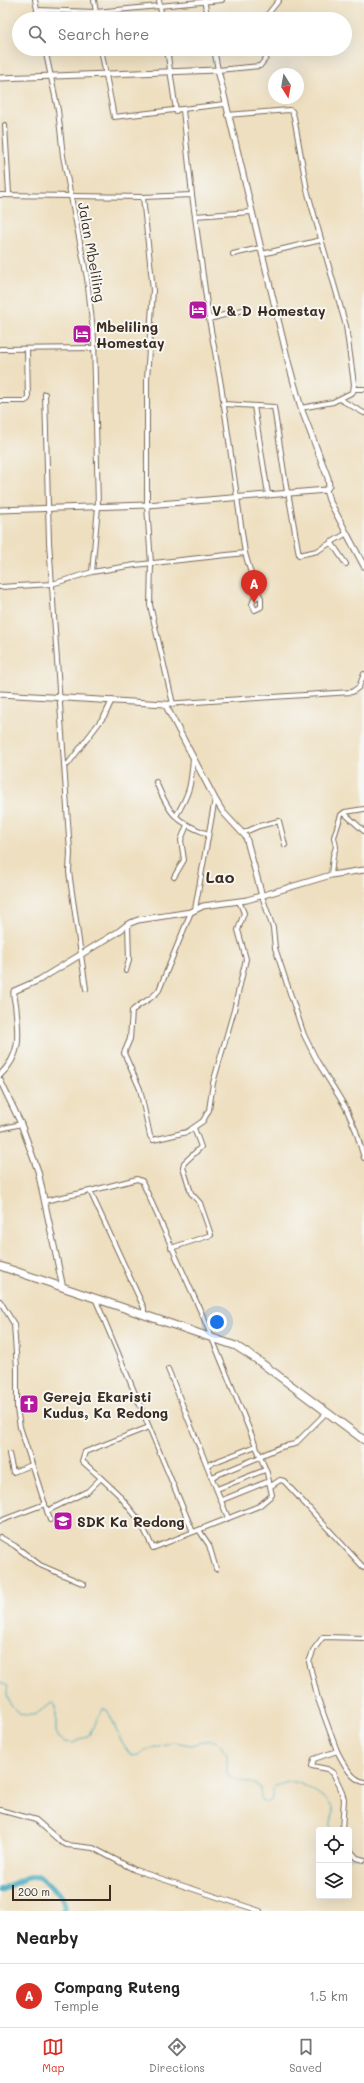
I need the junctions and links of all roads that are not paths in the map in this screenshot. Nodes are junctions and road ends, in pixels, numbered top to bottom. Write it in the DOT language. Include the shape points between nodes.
graph roads {
  1 [pos="35,0"];
  2 [pos="94,0"];
  3 [pos="159,0"];
  4 [pos="222,0"];
  5 [pos="279,0"];
  6 [pos="205,1"];
  7 [pos="160,7"];
  8 [pos="37,10"];
  9 [pos="96,12"];
  10 [pos="161,12"];
  11 [pos="207,12"];
  12 [pos="270,12"];
  13 [pos="46,56"];
  14 [pos="102,56"];
  15 [pos="168,56"];
  16 [pos="215,56"];
  17 [pos="266,56"];
  18 [pos="218,70"];
  19 [pos="170,72"];
  20 [pos="104,73"];
  21 [pos="50,75"];
  22 [pos="0,78"];
  23 [pos="225,104"];
  24 [pos="182,110"];
  25 [pos="176,111"];
  26 [pos="228,115"];
  27 [pos="5,125"];
  28 [pos="9,194"];
  29 [pos="192,194"];
  30 [pos="0,195"];
  31 [pos="71,196"];
  32 [pos="144,197"];
  33 [pos="252,212"];
  34 [pos="195,216"];
  35 [pos="321,240"];
  36 [pos="260,248"];
  37 [pos="233,254"];
  38 [pos="262,254"];
  39 [pos="243,310"];
  40 [pos="209,319"];
  41 [pos="95,348"];
  42 [pos="0,349"];
  43 [pos="27,349"];
  44 [pos="354,389"];
  45 [pos="364,389"];
  46 [pos="46,394"];
  47 [pos="341,400"];
  48 [pos="0,401"];
  49 [pos="223,404"];
  50 [pos="254,406"];
  51 [pos="301,408"];
  52 [pos="364,412"];
  53 [pos="326,490"];
  54 [pos="288,492"];
  55 [pos="268,494"];
  56 [pos="236,498"];
  57 [pos="147,505"];
  58 [pos="98,506"];
  59 [pos="48,507"];
  60 [pos="0,510"];
  61 [pos="347,533"];
  62 [pos="331,542"];
  63 [pos="246,553"];
  64 [pos="151,564"];
  65 [pos="346,564"];
  66 [pos="364,566"];
  67 [pos="92,572"];
  68 [pos="52,584"];
  69 [pos="0,587"];
  70 [pos="259,596"];
  71 [pos="364,674"];
  72 [pos="0,694"];
  73 [pos="59,696"];
  74 [pos="112,700"];
  75 [pos="165,704"];
  76 [pos="172,704"];
  77 [pos="193,757"];
  78 [pos="64,765"];
  79 [pos="156,782"];
  80 [pos="215,799"];
  81 [pos="364,809"];
  82 [pos="344,813"];
  83 [pos="176,816"];
  84 [pos="187,825"];
  85 [pos="364,831"];
  86 [pos="243,833"];
  87 [pos="208,834"];
  88 [pos="285,845"];
  89 [pos="364,870"];
  90 [pos="331,875"];
  91 [pos="174,877"];
  92 [pos="262,896"];
  93 [pos="239,901"];
  94 [pos="193,911"];
  95 [pos="128,924"];
  96 [pos="81,954"];
  97 [pos="126,971"];
  98 [pos="86,990"];
  99 [pos="0,1075"];
  100 [pos="0,1080"];
  101 [pos="21,1124"];
  102 [pos="194,1128"];
  103 [pos="0,1129"];
  104 [pos="364,1158"];
  105 [pos="90,1191"];
  106 [pos="44,1201"];
  107 [pos="171,1248"];
  108 [pos="0,1266"];
  109 [pos="64,1288"];
  110 [pos="94,1298"];
  111 [pos="0,1301"];
  112 [pos="144,1316"];
  113 [pos="212,1339"];
  114 [pos="168,1369"];
  115 [pos="328,1412"];
  116 [pos="149,1427"];
  117 [pos="364,1440"];
  118 [pos="256,1446"];
  119 [pos="9,1454"];
  120 [pos="260,1457"];
  121 [pos="32,1465"];
  122 [pos="207,1465"];
  123 [pos="265,1470"];
  124 [pos="212,1477"];
  125 [pos="100,1479"];
  126 [pos="269,1481"];
  127 [pos="271,1486"];
  128 [pos="217,1489"];
  129 [pos="222,1500"];
  130 [pos="45,1504"];
  131 [pos="47,1511"];
  132 [pos="228,1518"];
  133 [pos="50,1520"];
  134 [pos="0,1521"];
  135 [pos="199,1530"];
  136 [pos="193,1532"];
  137 [pos="0,1537"];
  138 [pos="364,1568"];
  139 [pos="216,1569"];
  140 [pos="84,1584"];
  141 [pos="364,1638"];
  142 [pos="336,1751"];
  143 [pos="364,1782"];
  144 [pos="0,1810"];
  145 [pos="342,1827"];
  146 [pos="352,1853"];
  147 [pos="364,1860"];
  148 [pos="260,1911"];
  1 -- 8 [label="street"];
  2 -- 9 [label="street"];
  3 -- 7 [label="street"];
  4 -- 6 [label="street"];
  5 -- 12 [label="street"];
  6 -- 7 [label="street"];
  6 -- 11 [label="street"];
  7 -- 9 [label="street"];
  7 -- 10 [label="street"];
  8 -- 9 [label="street"];
  13 -- 21 [label="street, Jalan Mbeliling"];
  14 -- 20 [label="street"];
  15 -- 19 [label="street"];
  16 -- 18 [label="street"];
  17 -- 18 [label="street" via="260,66"];
  18 -- 19 [label="street"];
  18 -- 23 [label="street"];
  19 -- 20 [label="street"];
  19 -- 25 [label="street"];
  20 -- 21 [label="street"];
  20 -- 25 [label="street" via="114,117"];
  21 -- 22 [label="street"];
  21 -- 31 [label="street, Jalan Mbeliling"];
  23 -- 24 [label="street"];
  23 -- 26 [label="street"];
  24 -- 25 [label="street"];
  24 -- 29 [label="street"];
  26 -- 33 [label="street"];
  26 -- 35 [label="street" via="292,111 307,190"];
  27 -- 28 [label="street"];
  28 -- 30 [label="street"];
  28 -- 31 [label="street"];
  29 -- 32 [label="street"];
  29 -- 34 [label="street"];
  31 -- 32 [label="street"];
  31 -- 41 [label="street, Jalan Mbeliling" via="88,278"];
  32 -- 57 [label="street" via="153,290 147,379"];
  33 -- 34 [label="street"];
  33 -- 36 [label="street"];
  34 -- 40 [label="street"];
  35 -- 38 [label="street"];
  35 -- 44 [label="street" via="346,326"];
  36 -- 37 [label="street"];
  36 -- 38 [label="street"];
  38 -- 51 [label="street"];
  39 -- 40 [label="street"];
  40 -- 49 [label="street"];
  41 -- 43 [label="street"];
  41 -- 58 [label="street, Jalan Mbeliling"];
  42 -- 43 [label="street"];
  43 -- 48 [label="street" via="28,399"];
  44 -- 45 [label="street"];
  44 -- 47 [label="street"];
  46 -- 59 [label="street"];
  47 -- 51 [label="street"];
  47 -- 52 [label="street"];
  49 -- 50 [label="street"];
  49 -- 56 [label="street"];
  50 -- 54 [label="street" via="274,407"];
  50 -- 55 [label="street"];
  51 -- 53 [label="street" via="328,478 329,486"];
  53 -- 54 [label="street"];
  53 -- 61 [label="street" via="332,507"];
  54 -- 55 [label="street"];
  54 -- 62 [label="street" via="299,554 314,552"];
  55 -- 56 [label="street"];
  56 -- 57 [label="street"];
  56 -- 63 [label="street"];
  57 -- 58 [label="street"];
  57 -- 64 [label="street"];
  58 -- 59 [label="street"];
  58 -- 67 [label="street, Jalan Mbeliling"];
  59 -- 60 [label="street"];
  59 -- 68 [label="street"];
  61 -- 62 [label="street"];
  61 -- 66 [label="street"];
  62 -- 65 [label="street"];
  63 -- 64 [label="street"];
  63 -- 70 [label="street"];
  64 -- 67 [label="street"];
  64 -- 76 [label="street" via="150,611"];
  67 -- 68 [label="street"];
  68 -- 69 [label="street"];
  68 -- 73 [label="street"];
  71 -- 76 [label="street" via="359,687 352,692"];
  72 -- 73 [label="street"];
  73 -- 74 [label="street"];
  73 -- 78 [label="street"];
  74 -- 75 [label="street"];
  74 -- 78 [label="street" via="105,715 68,764"];
  75 -- 76 [label="street"];
  75 -- 77 [label="street"];
  77 -- 80 [label="street"];
  77 -- 83 [label="street" via="187,799"];
  78 -- 96 [label="street" via="69,872"];
  79 -- 83 [label="street" via="166,807"];
  80 -- 86 [label="street" via="223,812"];
  80 -- 87 [label="street"];
  81 -- 82 [label="street"];
  82 -- 85 [label="street"];
  82 -- 90 [label="street" via="340,816 334,837 336,846"];
  83 -- 84 [label="street"];
  84 -- 87 [label="street"];
  84 -- 91 [label="street" via="181,842 184,860"];
  86 -- 88 [label="street" via="279,821"];
  86 -- 92 [label="street" via="251,852"];
  87 -- 94 [label="street"];
  89 -- 90 [label="street"];
  90 -- 92 [label="street"];
  92 -- 93 [label="street"];
  92 -- 104 [label="street" via="273,928 275,948 304,1034 346,1108"];
  93 -- 94 [label="street"];
  93 -- 102 [label="street" via="244,913 238,930 246,959 213,1083 209,1110 203,1121"];
  94 -- 95 [label="street"];
  94 -- 102 [label="street" via="159,990 152,999 132,1011 130,1039 124,1052 140,1089 151,1138 162,1139"];
  95 -- 96 [label="street"];
  95 -- 97 [label="street" via="129,960"];
  96 -- 98 [label="street"];
  96 -- 99 [label="street" via="39,980 14,991 18,1048"];
  100 -- 101 [label="street"];
  101 -- 103 [label="street"];
  101 -- 106 [label="street" via="38,1171"];
  102 -- 107 [label="street" via="201,1148 184,1163 183,1167 191,1193 200,1203 211,1235"];
  105 -- 106 [label="street"];
  105 -- 107 [label="street" via="140,1179"];
  105 -- 112 [label="street" via="144,1308"];
  106 -- 109 [label="street"];
  107 -- 113 [label="street"];
  108 -- 109 [label="highway"];
  109 -- 110 [label="highway"];
  110 -- 112 [label="highway"];
  110 -- 116 [label="street"];
  111 -- 121 [label="street" via="14,1324 17,1409"];
  112 -- 113 [label="highway"];
  113 -- 115 [label="highway" via="244,1350"];
  113 -- 118 [label="street"];
  114 -- 122 [label="street"];
  115 -- 117 [label="highway"];
  115 -- 120 [label="street" via="295,1444 281,1447"];
  116 -- 125 [label="street" via="85,1452 82,1461"];
  116 -- 136 [label="street"];
  118 -- 120 [label="street"];
  118 -- 122 [label="street"];
  119 -- 121 [label="street" via="13,1472"];
  120 -- 123 [label="street"];
  120 -- 124 [label="street"];
  121 -- 130 [label="street"];
  122 -- 124 [label="street"];
  123 -- 126 [label="street"];
  123 -- 128 [label="street"];
  124 -- 128 [label="street"];
  125 -- 131 [label="street" via="92,1489"];
  125 -- 136 [label="street" via="118,1494 140,1521 152,1548"];
  126 -- 127 [label="street"];
  126 -- 129 [label="street"];
  127 -- 132 [label="street" via="272,1495 267,1501"];
  127 -- 138 [label="street" via="280,1480 284,1481"];
  128 -- 129 [label="street"];
  129 -- 132 [label="street"];
  130 -- 131 [label="street"];
  130 -- 134 [label="street"];
  131 -- 133 [label="street"];
  132 -- 135 [label="street"];
  135 -- 136 [label="street"];
  135 -- 139 [label="street" via="209,1545"];
  137 -- 140 [label="street" via="40,1565"];
  141 -- 142 [label="street" via="323,1637 310,1658 318,1699"];
  142 -- 143 [label="street" via="356,1778"];
  142 -- 145 [label="street" via="314,1759 312,1766 327,1769 340,1787 344,1799"];
  144 -- 148 [label="street" via="36,1820 67,1845 93,1848 135,1870"];
  146 -- 147 [label="street"];
}
